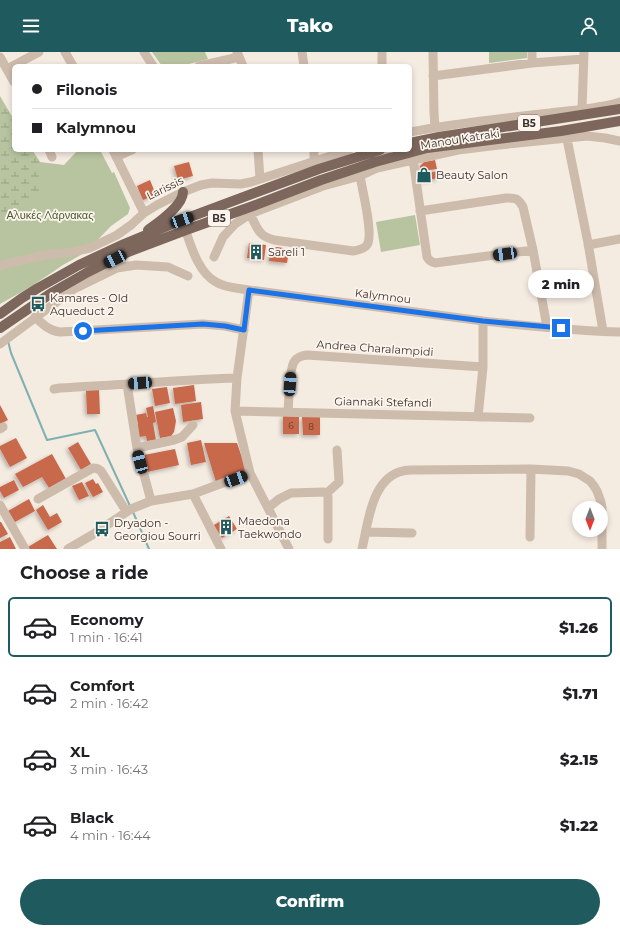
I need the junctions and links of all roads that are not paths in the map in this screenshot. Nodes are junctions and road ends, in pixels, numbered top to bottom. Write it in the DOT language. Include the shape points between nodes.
graph roads {
  1 [pos="39,52"];
  2 [pos="65,52"];
  3 [pos="144,52"];
  4 [pos="302,52"];
  5 [pos="382,52"];
  6 [pos="433,52"];
  7 [pos="532,52"];
  8 [pos="584,55"];
  9 [pos="0,57"];
  10 [pos="240,58"];
  11 [pos="532,63"];
  12 [pos="16,64"];
  13 [pos="72,64"];
  14 [pos="152,64"];
  15 [pos="209,64"];
  16 [pos="304,64"];
  17 [pos="382,64"];
  18 [pos="12,66"];
  19 [pos="7,69"];
  20 [pos="433,76"];
  21 [pos="12,78"];
  22 [pos="620,102"];
  23 [pos="582,109"];
  24 [pos="620,109"];
  25 [pos="620,121"];
  26 [pos="435,127"];
  27 [pos="412,132"];
  28 [pos="567,138"];
  29 [pos="620,141"];
  30 [pos="412,143"];
  31 [pos="412,150"];
  32 [pos="258,152"];
  33 [pos="314,152"];
  34 [pos="343,152"];
  35 [pos="374,152"];
  36 [pos="400,152"];
  37 [pos="115,153"];
  38 [pos="387,154"];
  39 [pos="413,159"];
  40 [pos="314,161"];
  41 [pos="360,176"];
  42 [pos="260,179"];
  43 [pos="184,192"];
  44 [pos="420,211"];
  45 [pos="144,213"];
  46 [pos="250,214"];
  47 [pos="182,220"];
  48 [pos="186,230"];
  49 [pos="139,238"];
  50 [pos="620,239"];
  51 [pos="588,245"];
  52 [pos="533,250"];
  53 [pos="214,257"];
  54 [pos="0,266"];
  55 [pos="188,276"];
  56 [pos="249,290"];
  57 [pos="0,314"];
  58 [pos="36,317"];
  59 [pos="483,321"];
  60 [pos="547,327"];
  61 [pos="0,328"];
  62 [pos="244,330"];
  63 [pos="603,331"];
  64 [pos="620,332"];
  65 [pos="0,344"];
  66 [pos="483,367"];
  67 [pos="237,378"];
  68 [pos="127,384"];
  69 [pos="54,389"];
  70 [pos="235,411"];
  71 [pos="288,412"];
  72 [pos="478,417"];
  73 [pos="530,418"];
  74 [pos="193,425"];
  75 [pos="137,448"];
  76 [pos="337,450"];
  77 [pos="531,469"];
  78 [pos="250,473"];
  79 [pos="327,493"];
  80 [pos="193,494"];
  81 [pos="38,499"];
  82 [pos="151,501"];
  83 [pos="268,508"];
  84 [pos="1,510"];
  85 [pos="128,510"];
  86 [pos="366,532"];
  87 [pos="412,533"];
  88 [pos="530,537"];
  89 [pos="328,540"];
  90 [pos="25,549"];
  91 [pos="68,549"];
  92 [pos="221,549"];
  93 [pos="289,549"];
  94 [pos="362,549"];
  95 [pos="602,549"];
  1 -- 12 [label="street"];
  2 -- 13 [label="street"];
  3 -- 14 [label="street"];
  4 -- 16 [label="street"];
  5 -- 17 [label="street"];
  6 -- 20 [label="street"];
  7 -- 11 [label="street"];
  8 -- 11 [label="street"];
  8 -- 23 [label="street"];
  9 -- 19 [label="street"];
  10 -- 15 [label="street"];
  11 -- 20 [label="street"];
  18 -- 19 [label="street"];
  19 -- 21 [label="street"];
  20 -- 26 [label="street"];
  22 -- 23 [label="street"];
  23 -- 26 [label="street"];
  24 -- 30 [label="main road, B5"];
  25 -- 31 [label="main road, B5"];
  26 -- 27 [label="street"];
  28 -- 29 [label="street, Manou Katraki" via="587,136"];
  28 -- 39 [label="street, Manou Katraki" via="458,150"];
  28 -- 51 [label="street"];
  32 -- 42 [label="street"];
  33 -- 40 [label="street"];
  34 -- 40 [label="street, Larissis"];
  35 -- 47 [label="main road, B5" via="319,169"];
  36 -- 38 [label="main road, B5"];
  37 -- 45 [label="street"];
  38 -- 48 [label="main road, B5"];
  39 -- 41 [label="street, Manou Katraki" via="377,168"];
  39 -- 44 [label="street"];
  40 -- 42 [label="street, Larissis"];
  41 -- 46 [label="street, Manou Katraki" via="323,186"];
  41 -- 46 [label="street" via="369,236 368,243 360,250 266,238"];
  42 -- 43 [label="street, Larissis" via="241,184 212,183"];
  43 -- 45 [label="street, Larissis"];
  43 -- 49 [label="main road" via="178,206"];
  44 -- 52 [label="street" via="515,198 523,207"];
  44 -- 52 [label="street" via="431,262"];
  45 -- 54 [label="street, Larissis" via="117,235 90,248"];
  46 -- 53 [label="street, Manou Katraki" via="235,224 223,237"];
  47 -- 48 [label="street, Kalymnou"];
  47 -- 49 [label="main road, B5"];
  48 -- 56 [label="street, Kalymnou" via="199,264 210,278 228,287"];
  48 -- 61 [label="main road, B5" via="128,252 95,269 53,292"];
  49 -- 57 [label="main road, B5" via="79,265 22,298"];
  50 -- 51 [label="street"];
  51 -- 63 [label="street"];
  52 -- 60 [label="street"];
  55 -- 58 [label="street" via="168,268 136,265 117,268 74,289"];
  56 -- 59 [label="street, Kalymnou"];
  56 -- 62 [label="street"];
  58 -- 62 [label="street" via="47,328 60,332 203,324"];
  58 -- 65 [label="street"];
  59 -- 60 [label="street, Kalymnou"];
  59 -- 66 [label="street"];
  60 -- 63 [label="street, Kalymnou"];
  62 -- 67 [label="street"];
  63 -- 64 [label="street, Kalymnou"];
  66 -- 71 [label="street, Andrea Charalampidi" via="302,356 295,361 291,370"];
  66 -- 72 [label="street"];
  67 -- 68 [label="street"];
  67 -- 70 [label="street"];
  68 -- 69 [label="street"];
  68 -- 75 [label="street"];
  70 -- 71 [label="street, Giannaki Stefandi"];
  70 -- 78 [label="street"];
  71 -- 72 [label="street, Giannaki Stefandi"];
  72 -- 73 [label="street, Giannaki Stefandi"];
  74 -- 75 [label="street" via="182,437"];
  75 -- 82 [label="street"];
  76 -- 79 [label="street" via="338,482"];
  77 -- 86 [label="street" via="399,472 386,480 375,495"];
  77 -- 88 [label="street"];
  77 -- 95 [label="street" via="573,472 590,481 601,502"];
  78 -- 80 [label="street"];
  78 -- 83 [label="street"];
  79 -- 83 [label="street" via="291,493 279,498"];
  79 -- 89 [label="street"];
  80 -- 82 [label="street"];
  80 -- 92 [label="street"];
  81 -- 85 [label="street" via="96,468 101,471"];
  82 -- 85 [label="street"];
  83 -- 93 [label="street"];
  84 -- 90 [label="street"];
  85 -- 91 [label="street"];
  86 -- 87 [label="street"];
  86 -- 94 [label="street"];
}
